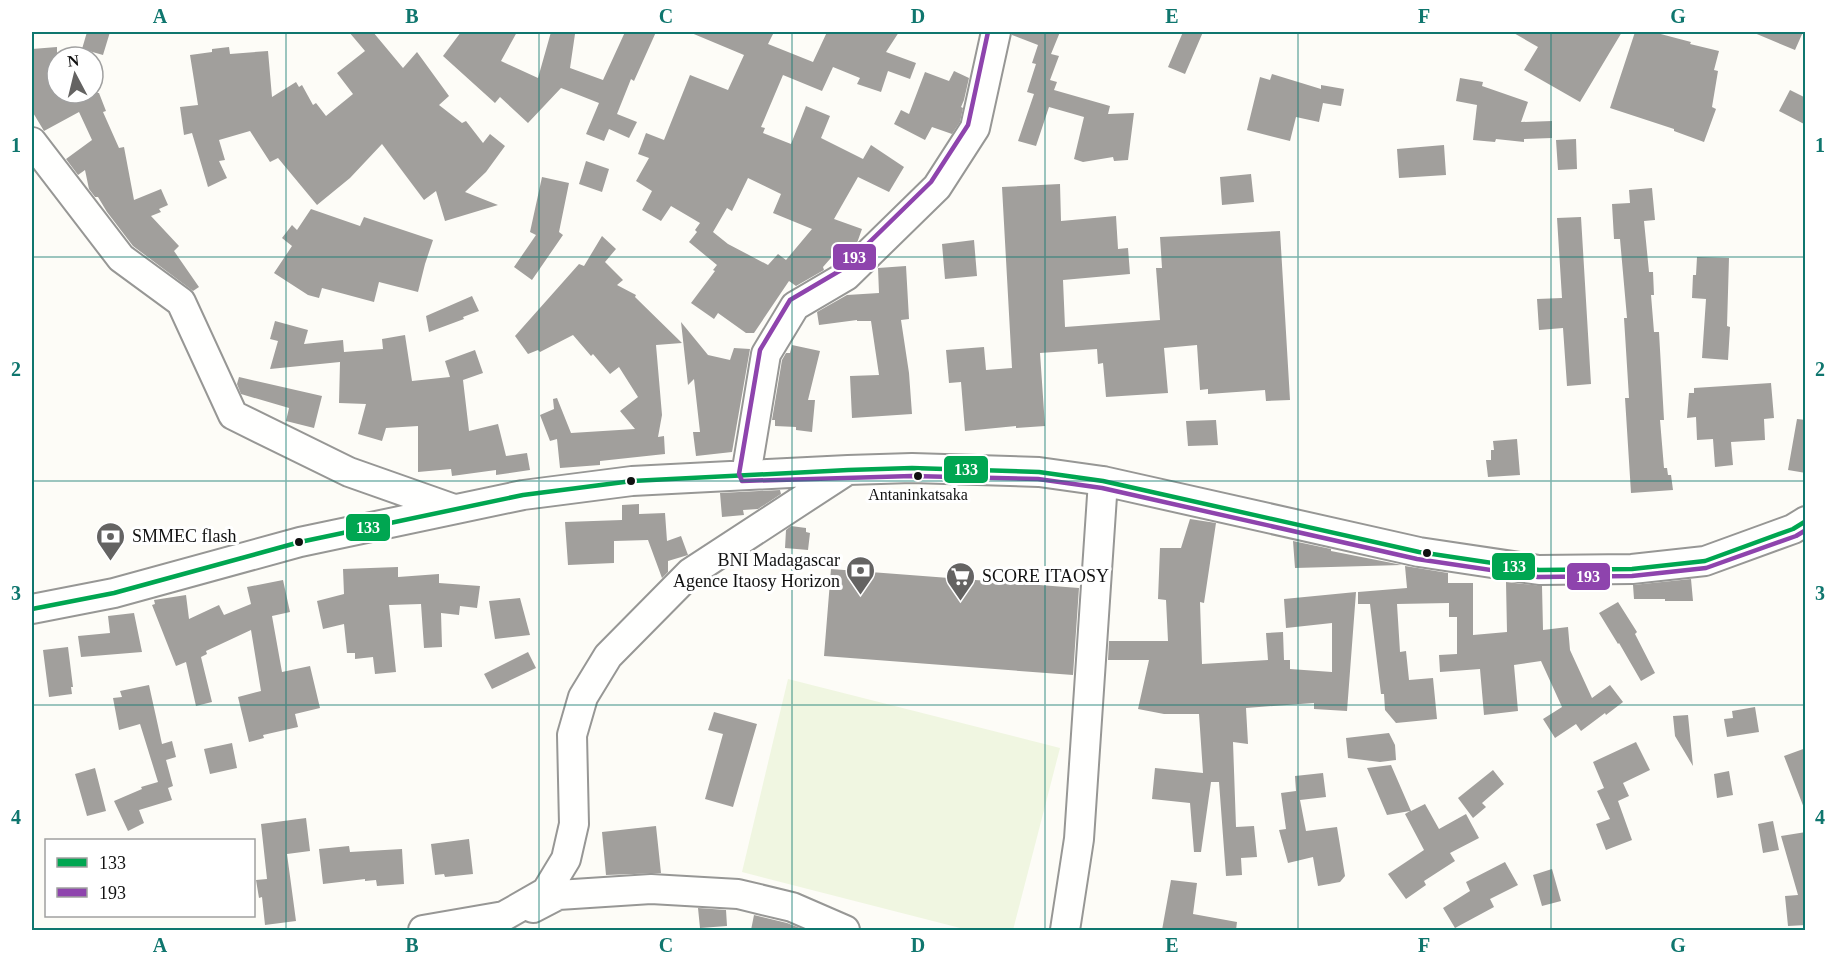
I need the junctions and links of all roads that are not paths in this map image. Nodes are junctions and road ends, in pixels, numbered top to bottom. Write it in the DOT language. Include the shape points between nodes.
graph roads {
  1 [pos="996,32"];
  2 [pos="32,142"];
  3 [pos="848,470"];
  4 [pos="746,475"];
  5 [pos="1103,481"];
  6 [pos="454,510"];
  7 [pos="1806,521"];
  8 [pos="32,609"];
  9 [pos="423,930"];
  10 [pos="496,930"];
  11 [pos="845,930"];
  12 [pos="1065,930"];
  1 -- 4 [label="street" via="975,128 937,187 846,276 795,306 766,354"];
  2 -- 6 [label="street" via="121,258 181,302 232,415 349,472"];
  3 -- 4 [label="street"];
  3 -- 5 [label="street" via="1039,472"];
  3 -- 9 [label="street" via="690,573 608,656 584,697 572,735 574,824 566,859 546,892 504,916"];
  4 -- 6 [label="street" via="632,481 523,495"];
  5 -- 7 [label="street" via="1419,552 1539,570 1632,569 1705,561"];
  5 -- 12 [label="street" via="1079,839"];
  6 -- 8 [label="street" via="300,542 114,593"];
  10 -- 11 [label="street" via="558,896 651,889 738,894 792,907"];
}
